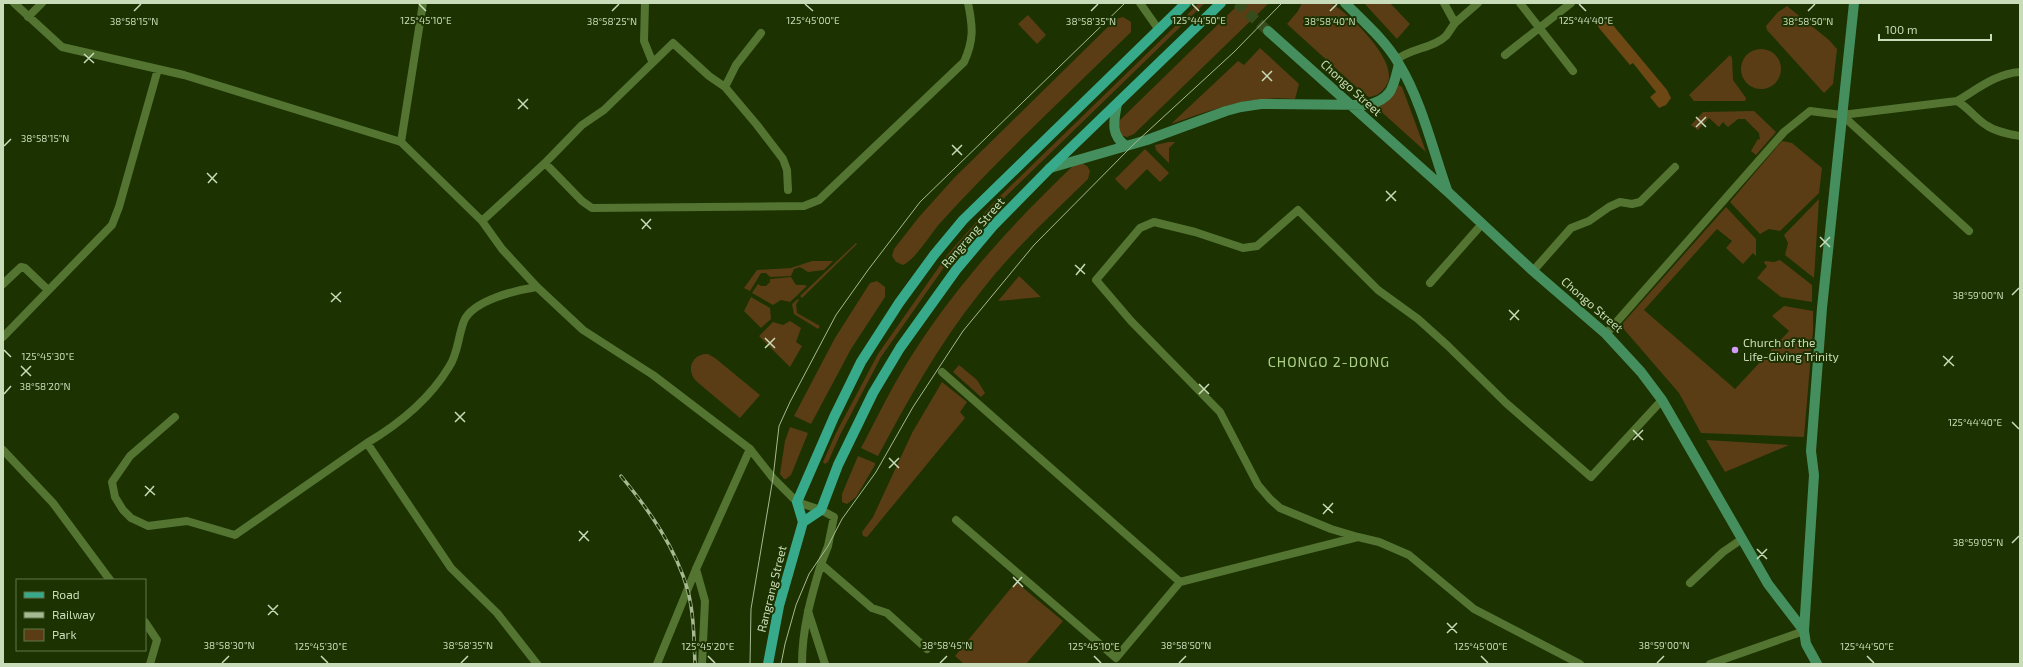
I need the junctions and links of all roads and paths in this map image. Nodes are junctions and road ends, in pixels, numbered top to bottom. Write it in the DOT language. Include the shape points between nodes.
graph roads {
  1 [pos="14,3"];
  2 [pos="42,3"];
  3 [pos="423,3"];
  4 [pos="645,3"];
  5 [pos="968,3"];
  6 [pos="1140,3"];
  7 [pos="1186,3"];
  8 [pos="1221,3"];
  9 [pos="1345,3"];
  10 [pos="1444,3"];
  11 [pos="1478,3"];
  12 [pos="1520,3"];
  13 [pos="1571,3"];
  14 [pos="1854,3"];
  15 [pos="36,6"];
  16 [pos="28,17"];
  17 [pos="1455,22"];
  18 [pos="1540,29"];
  19 [pos="1159,30"];
  20 [pos="1268,31"];
  21 [pos="761,33"];
  22 [pos="1505,55"];
  23 [pos="652,61"];
  24 [pos="1397,62"];
  25 [pos="158,69"];
  26 [pos="1572,71"];
  27 [pos="2020,72"];
  28 [pos="725,87"];
  29 [pos="1957,101"];
  30 [pos="1117,104"];
  31 [pos="1350,105"];
  32 [pos="1842,115"];
  33 [pos="2020,136"];
  34 [pos="401,142"];
  35 [pos="1126,146"];
  36 [pos="545,163"];
  37 [pos="1675,167"];
  38 [pos="1050,168"];
  39 [pos="788,190"];
  40 [pos="1448,192"];
  41 [pos="482,221"];
  42 [pos="1482,224"];
  43 [pos="1969,231"];
  44 [pos="1533,271"];
  45 [pos="1430,283"];
  46 [pos="3,284"];
  47 [pos="537,287"];
  48 [pos="48,290"];
  49 [pos="1606,334"];
  50 [pos="3,337"];
  51 [pos="942,372"];
  52 [pos="1662,400"];
  53 [pos="175,417"];
  54 [pos="367,444"];
  55 [pos="750,449"];
  56 [pos="3,450"];
  57 [pos="797,502"];
  58 [pos="821,510"];
  59 [pos="956,520"];
  60 [pos="803,522"];
  61 [pos="1358,537"];
  62 [pos="1742,539"];
  63 [pos="821,564"];
  64 [pos="696,569"];
  65 [pos="109,579"];
  66 [pos="1180,582"];
  67 [pos="1690,583"];
  68 [pos="808,608"];
  69 [pos="146,624"];
  70 [pos="1804,631"];
  71 [pos="927,649"];
  72 [pos="150,664"];
  73 [pos="537,664"];
  74 [pos="657,664"];
  75 [pos="702,664"];
  76 [pos="768,664"];
  77 [pos="802,664"];
  78 [pos="825,664"];
  79 [pos="1580,664"];
  80 [pos="1710,664"];
  81 [pos="1817,664"];
  1 -- 16 [label="street"];
  2 -- 15 [label="street"];
  3 -- 34 [label="street"];
  4 -- 23 [label="street" via="644,41"];
  5 -- 36 [label="street" via="972,24 971,47 964,62 819,200 804,206 592,208 582,202"];
  6 -- 19 [label="street"];
  7 -- 19 [label="main road, Rangrang Street"];
  8 -- 30 [label="main road, Rangrang Street"];
  9 -- 24 [label="main road" via="1385,45"];
  10 -- 17 [label="street"];
  11 -- 17 [label="street"];
  12 -- 18 [label="street"];
  13 -- 18 [label="street"];
  14 -- 32 [label="main road"];
  15 -- 16 [label="street"];
  16 -- 25 [label="street" via="62,48"];
  17 -- 24 [label="street" via="1446,36 1430,45 1405,53"];
  18 -- 22 [label="street"];
  18 -- 26 [label="street"];
  19 -- 57 [label="main road, Rangrang Street" via="1027,156 963,220 934,255 861,362"];
  20 -- 31 [label="main road, Chongo Street"];
  21 -- 28 [label="street" via="736,65"];
  23 -- 28 [label="street" via="673,43"];
  23 -- 36 [label="street" via="604,110 582,125"];
  24 -- 31 [label="main road" via="1392,91 1384,99 1368,105"];
  24 -- 40 [label="main road" via="1412,89"];
  25 -- 34 [label="street"];
  25 -- 48 [label="street" via="112,225"];
  27 -- 29 [label="street" via="2001,76"];
  28 -- 39 [label="street" via="783,159 787,170"];
  29 -- 32 [label="street"];
  29 -- 33 [label="street" via="1969,108 1986,125 1997,131"];
  30 -- 35 [label="main road" via="1113,124 1115,134"];
  30 -- 38 [label="main road, Rangrang Street"];
  31 -- 35 [label="main road" via="1261,104 1241,107"];
  31 -- 40 [label="main road, Chongo Street"];
  32 -- 43 [label="street"];
  32 -- 49 [label="street" via="1810,111 1784,132"];
  32 -- 70 [label="main road" via="1823,290 1811,451 1814,475"];
  34 -- 41 [label="street"];
  35 -- 38 [label="main road"];
  36 -- 41 [label="street"];
  37 -- 44 [label="street" via="1640,202 1620,202 1608,207 1589,221 1571,228"];
  38 -- 58 [label="main road, Rangrang Street" via="993,226 956,270 900,348 873,393 838,465"];
  40 -- 42 [label="main road, Chongo Street"];
  41 -- 47 [label="street" via="502,249"];
  42 -- 44 [label="main road, Chongo Street"];
  42 -- 45 [label="street"];
  44 -- 49 [label="main road, Chongo Street"];
  46 -- 48 [label="street" via="22,267"];
  47 -- 54 [label="street" via="517,290 474,309 465,319 449,367 435,386 407,417"];
  47 -- 55 [label="street" via="583,330 653,375"];
  48 -- 50 [label="street"];
  49 -- 52 [label="main road, Chongo Street" via="1641,372"];
  51 -- 66 [label="street"];
  52 -- 61 [label="street" via="1591,477 1506,403 1418,319 1378,290 1298,210 1257,246 1243,248 1154,222 1140,228 1096,280 1131,321 1220,412 1258,485 1270,499 1280,508"];
  52 -- 62 [label="main road, Chongo Street"];
  53 -- 54 [label="street" via="130,456 112,482 115,496 123,510 130,518 148,526 186,522 235,535"];
  54 -- 73 [label="street" via="451,568 497,613"];
  55 -- 57 [label="street" via="773,478"];
  55 -- 64 [label="street"];
  56 -- 65 [label="street" via="53,503"];
  57 -- 58 [label="street"];
  57 -- 60 [label="main road"];
  58 -- 60 [label="main road"];
  58 -- 63 [label="street" via="834,517"];
  59 -- 66 [label="street" via="1116,658"];
  60 -- 76 [label="main road, Rangrang Street" via="779,606"];
  61 -- 66 [label="street"];
  61 -- 79 [label="street" via="1379,542 1409,555 1474,609"];
  62 -- 67 [label="street" via="1723,552"];
  62 -- 70 [label="main road, Chongo Street" via="1768,584"];
  63 -- 68 [label="street"];
  63 -- 71 [label="street" via="872,608 887,613"];
  64 -- 74 [label="street"];
  64 -- 75 [label="street" via="705,601"];
  68 -- 77 [label="street" via="802,644"];
  68 -- 78 [label="street"];
  69 -- 72 [label="street" via="157,640"];
  70 -- 80 [label="street"];
  70 -- 81 [label="main road, Chongo Street" via="1806,644"];
}
